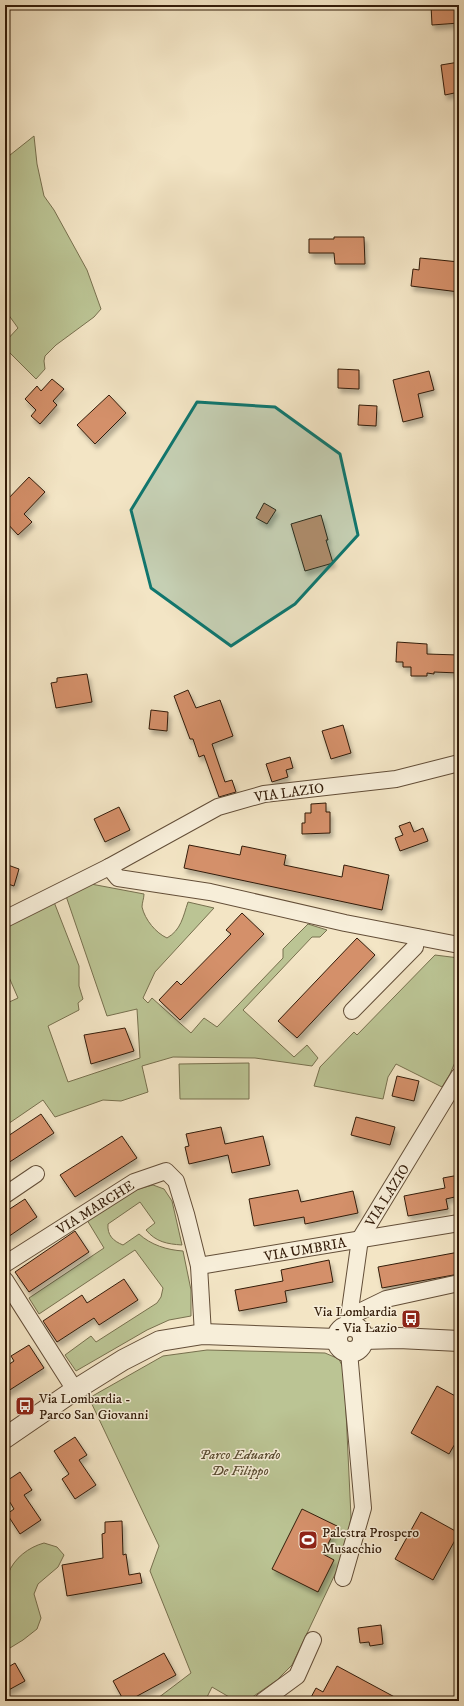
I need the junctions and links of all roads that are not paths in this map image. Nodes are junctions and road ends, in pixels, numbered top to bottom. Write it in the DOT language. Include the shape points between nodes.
graph roads {
  1 [pos="459,763"];
  2 [pos="109,867"];
  3 [pos="5,919"];
  4 [pos="416,937"];
  5 [pos="459,945"];
  6 [pos="352,1011"];
  7 [pos="459,1076"];
  8 [pos="36,1174"];
  9 [pos="5,1195"];
  10 [pos="459,1223"];
  11 [pos="360,1239"];
  12 [pos="5,1264"];
  13 [pos="199,1266"];
  14 [pos="5,1280"];
  15 [pos="459,1283"];
  16 [pos="203,1334"];
  17 [pos="349,1334"];
  18 [pos="459,1341"];
  19 [pos="75,1390"];
  20 [pos="5,1438"];
  21 [pos="343,1578"];
  22 [pos="313,1640"];
  23 [pos="263,1701"];
  1 -- 2 [label="street, VIA LAZIO" via="396,779 264,794 218,807"];
  2 -- 3 [label="street, VIA LAZIO"];
  2 -- 4 [label="street" via="118,878 210,892"];
  4 -- 5 [label="street"];
  4 -- 6 [label="street" via="414,947"];
  7 -- 11 [label="street, VIA LAZIO"];
  8 -- 9 [label="street"];
  10 -- 11 [label="street, VIA UMBRIA"];
  11 -- 13 [label="street, VIA UMBRIA"];
  11 -- 17 [label="street, VIA LAZIO"];
  12 -- 13 [label="street, VIA MARCHE" via="134,1182 166,1171 176,1181"];
  13 -- 16 [label="street, VIA MARCHE"];
  14 -- 19 [label="street"];
  15 -- 17 [label="street" via="386,1299"];
  16 -- 17 [label="street"];
  16 -- 19 [label="street" via="160,1341 123,1360"];
  17 -- 18 [label="street"];
  17 -- 21 [label="street, VIA LAZIO" via="363,1508"];
  19 -- 20 [label="street"];
  22 -- 23 [label="street" via="296,1676"];
}
